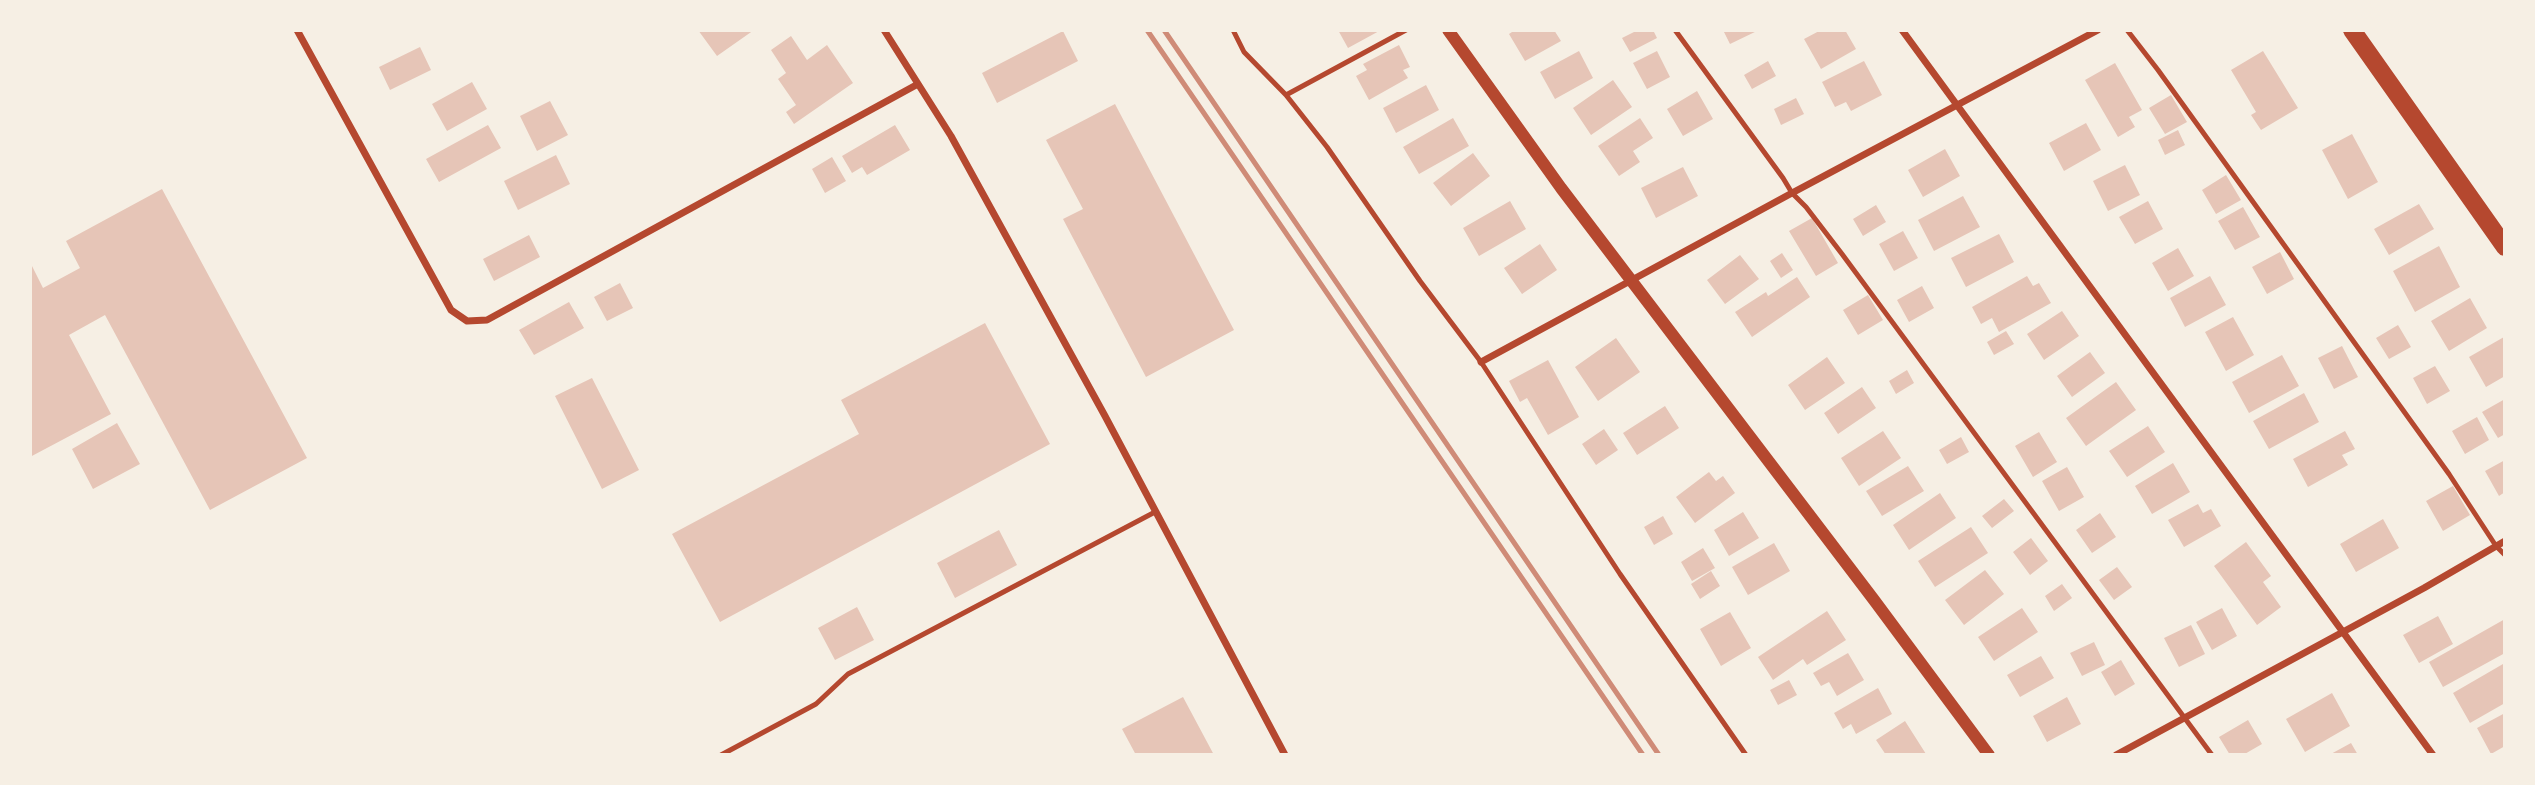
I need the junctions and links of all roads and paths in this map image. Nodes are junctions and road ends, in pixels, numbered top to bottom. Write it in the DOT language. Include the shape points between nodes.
graph roads {
  1 [pos="298,30"];
  2 [pos="884,30"];
  3 [pos="1233,30"];
  4 [pos="1406,30"];
  5 [pos="1448,30"];
  6 [pos="1675,30"];
  7 [pos="1902,30"];
  8 [pos="2098,30"];
  9 [pos="2127,30"];
  10 [pos="2352,30"];
  11 [pos="918,84"];
  12 [pos="1286,96"];
  13 [pos="1957,104"];
  14 [pos="1792,193"];
  15 [pos="2505,247"];
  16 [pos="1631,281"];
  17 [pos="1481,362"];
  18 [pos="1155,512"];
  19 [pos="2505,541"];
  20 [pos="2496,546"];
  21 [pos="2505,555"];
  22 [pos="2344,632"];
  23 [pos="2185,718"];
  24 [pos="720,755"];
  25 [pos="1285,755"];
  26 [pos="1746,755"];
  27 [pos="1989,755"];
  28 [pos="2116,755"];
  29 [pos="2212,755"];
  30 [pos="2433,755"];
  1 -- 11 [label="street" via="450,310 467,321 487,320"];
  2 -- 11 [label="street"];
  3 -- 12 [label="lane" via="1244,52"];
  4 -- 12 [label="lane"];
  5 -- 16 [label="street"];
  6 -- 14 [label="lane"];
  7 -- 13 [label="street"];
  8 -- 13 [label="street"];
  9 -- 20 [label="lane" via="2449,474"];
  10 -- 15 [label="main road"];
  11 -- 18 [label="street" via="964,159"];
  12 -- 17 [label="lane" via="1327,146"];
  13 -- 14 [label="street"];
  13 -- 22 [label="street"];
  14 -- 16 [label="street"];
  14 -- 23 [label="lane"];
  16 -- 17 [label="street"];
  16 -- 27 [label="street"];
  17 -- 26 [label="lane"];
  18 -- 24 [label="lane" via="848,674 816,704"];
  18 -- 25 [label="street"];
  19 -- 20 [label="street"];
  20 -- 21 [label="lane"];
  20 -- 22 [label="street"];
  22 -- 23 [label="street"];
  22 -- 30 [label="street"];
  23 -- 28 [label="street"];
  23 -- 29 [label="lane"];
}
